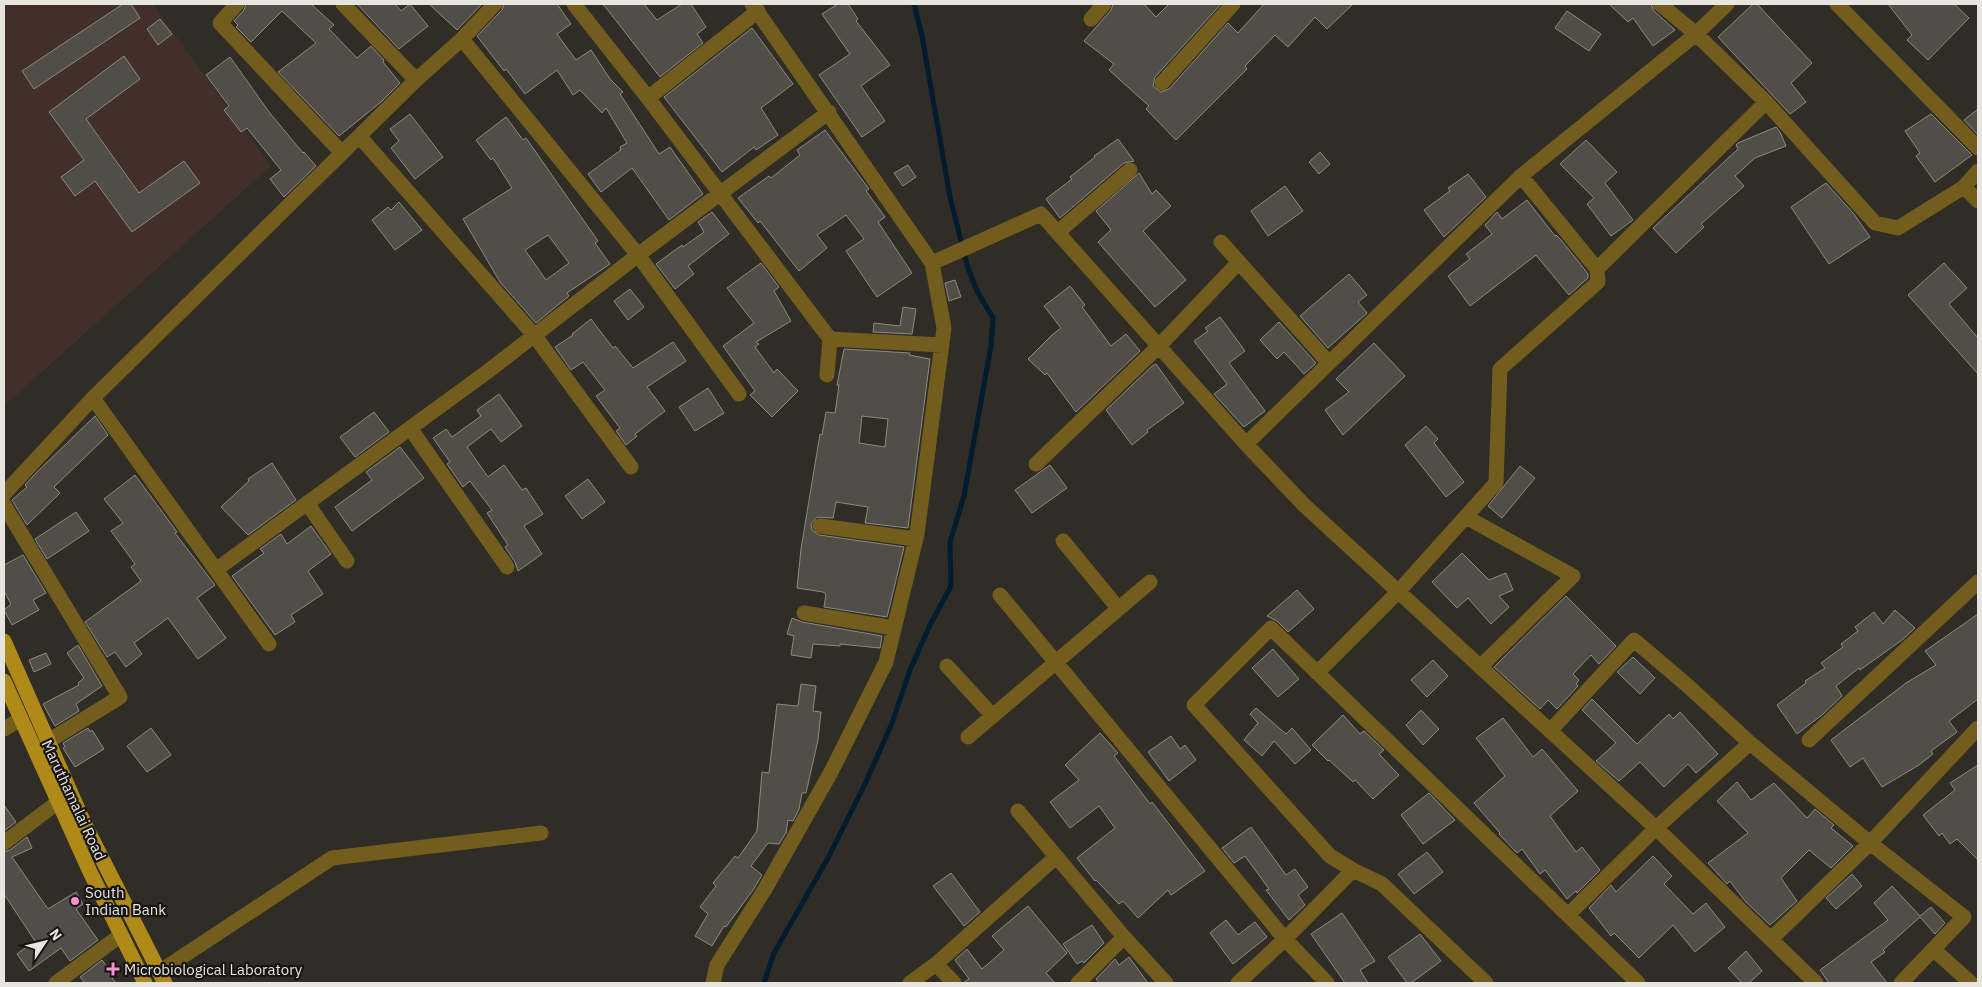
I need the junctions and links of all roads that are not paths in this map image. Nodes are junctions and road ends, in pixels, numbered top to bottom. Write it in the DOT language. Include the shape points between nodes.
graph roads {
  1 [pos="236,4"];
  2 [pos="343,4"];
  3 [pos="495,4"];
  4 [pos="574,4"];
  5 [pos="1104,4"];
  6 [pos="1233,4"];
  7 [pos="1660,4"];
  8 [pos="1727,4"];
  9 [pos="1837,4"];
  10 [pos="755,7"];
  11 [pos="1091,19"];
  12 [pos="1696,34"];
  13 [pos="462,39"];
  14 [pos="416,80"];
  15 [pos="1162,83"];
  16 [pos="648,98"];
  17 [pos="1766,102"];
  18 [pos="829,112"];
  19 [pos="360,137"];
  20 [pos="1978,148"];
  21 [pos="342,153"];
  22 [pos="1130,170"];
  23 [pos="1978,171"];
  24 [pos="1521,176"];
  25 [pos="1964,187"];
  26 [pos="719,194"];
  27 [pos="1978,201"];
  28 [pos="1058,232"];
  29 [pos="1221,242"];
  30 [pos="638,254"];
  31 [pos="1239,262"];
  32 [pos="932,263"];
  33 [pos="1597,269"];
  34 [pos="534,335"];
  35 [pos="830,339"];
  36 [pos="942,345"];
  37 [pos="1160,346"];
  38 [pos="1328,364"];
  39 [pos="827,375"];
  40 [pos="740,394"];
  41 [pos="93,398"];
  42 [pos="410,428"];
  43 [pos="1246,444"];
  44 [pos="1036,464"];
  45 [pos="631,467"];
  46 [pos="4,494"];
  47 [pos="307,503"];
  48 [pos="4,504"];
  49 [pos="1466,517"];
  50 [pos="820,526"];
  51 [pos="916,539"];
  52 [pos="1063,541"];
  53 [pos="347,561"];
  54 [pos="507,567"];
  55 [pos="217,569"];
  56 [pos="1150,582"];
  57 [pos="1978,582"];
  58 [pos="1398,592"];
  59 [pos="1000,595"];
  60 [pos="1118,608"];
  61 [pos="804,613"];
  62 [pos="894,628"];
  63 [pos="4,641"];
  64 [pos="269,644"];
  65 [pos="1056,661"];
  66 [pos="947,666"];
  67 [pos="1480,667"];
  68 [pos="1317,673"];
  69 [pos="4,681"];
  70 [pos="993,716"];
  71 [pos="21,719"];
  72 [pos="4,730"];
  73 [pos="1550,731"];
  74 [pos="1976,736"];
  75 [pos="968,737"];
  76 [pos="1809,740"];
  77 [pos="47,742"];
  78 [pos="1750,743"];
  79 [pos="58,802"];
  80 [pos="1018,811"];
  81 [pos="1656,828"];
  82 [pos="541,833"];
  83 [pos="4,843"];
  84 [pos="1870,843"];
  85 [pos="1056,857"];
  86 [pos="1353,870"];
  87 [pos="1568,915"];
  88 [pos="121,935"];
  89 [pos="1124,937"];
  90 [pos="1285,939"];
  91 [pos="1771,940"];
  92 [pos="1933,949"];
  93 [pos="936,964"];
  94 [pos="162,977"];
  95 [pos="56,983"];
  96 [pos="146,983"];
  97 [pos="713,983"];
  98 [pos="910,983"];
  99 [pos="954,983"];
  100 [pos="1078,983"];
  101 [pos="1166,983"];
  102 [pos="1238,983"];
  103 [pos="1327,983"];
  104 [pos="1486,983"];
  105 [pos="1638,983"];
  106 [pos="1816,983"];
  107 [pos="1901,983"];
  108 [pos="1971,983"];
  1 -- 21 [label="street" via="220,23"];
  2 -- 14 [label="street"];
  3 -- 13 [label="street"];
  4 -- 16 [label="street"];
  5 -- 11 [label="street"];
  6 -- 15 [label="street"];
  7 -- 12 [label="street"];
  8 -- 12 [label="street"];
  9 -- 20 [label="street"];
  10 -- 16 [label="street"];
  10 -- 18 [label="street"];
  12 -- 17 [label="street"];
  12 -- 24 [label="street"];
  13 -- 14 [label="street"];
  13 -- 30 [label="street"];
  14 -- 19 [label="street"];
  16 -- 26 [label="street"];
  17 -- 25 [label="street" via="1875,223 1898,228"];
  17 -- 33 [label="street"];
  18 -- 26 [label="street"];
  18 -- 32 [label="street"];
  19 -- 21 [label="street"];
  19 -- 34 [label="street"];
  21 -- 41 [label="street"];
  22 -- 28 [label="street"];
  23 -- 25 [label="street"];
  24 -- 33 [label="street"];
  24 -- 38 [label="street"];
  25 -- 27 [label="street"];
  26 -- 30 [label="street"];
  26 -- 35 [label="street"];
  28 -- 32 [label="street" via="1041,214"];
  28 -- 37 [label="street"];
  29 -- 31 [label="street"];
  30 -- 34 [label="street"];
  30 -- 40 [label="street"];
  31 -- 37 [label="street"];
  31 -- 38 [label="street"];
  32 -- 36 [label="street" via="944,328"];
  33 -- 49 [label="street" via="1598,282 1500,369 1496,483"];
  34 -- 42 [label="street"];
  34 -- 45 [label="street"];
  35 -- 36 [label="street"];
  35 -- 39 [label="street"];
  36 -- 51 [label="street"];
  37 -- 43 [label="street"];
  37 -- 44 [label="street"];
  38 -- 43 [label="street"];
  41 -- 46 [label="street"];
  41 -- 55 [label="street"];
  42 -- 47 [label="street"];
  42 -- 54 [label="street"];
  43 -- 58 [label="street" via="1304,505"];
  47 -- 53 [label="street"];
  47 -- 55 [label="street"];
  48 -- 77 [label="street" via="120,697"];
  49 -- 58 [label="street"];
  49 -- 67 [label="street" via="1573,576"];
  50 -- 51 [label="street"];
  51 -- 62 [label="street"];
  52 -- 60 [label="street"];
  55 -- 64 [label="street"];
  56 -- 60 [label="street"];
  57 -- 76 [label="street"];
  58 -- 67 [label="street"];
  58 -- 68 [label="street"];
  59 -- 65 [label="street"];
  60 -- 65 [label="street"];
  61 -- 62 [label="street"];
  62 -- 97 [label="street" via="886,662 831,772 765,889 717,965"];
  63 -- 77 [label="main road, Maruthamalai Road"];
  65 -- 70 [label="street"];
  65 -- 90 [label="street"];
  66 -- 70 [label="street"];
  67 -- 73 [label="street"];
  68 -- 86 [label="street" via="1271,628 1194,706 1330,856"];
  68 -- 87 [label="street"];
  69 -- 71 [label="main road, Maruthamalai Road"];
  70 -- 75 [label="street"];
  71 -- 72 [label="street"];
  71 -- 79 [label="main road, Maruthamalai Road"];
  73 -- 78 [label="street" via="1634,640"];
  73 -- 81 [label="street"];
  74 -- 84 [label="street"];
  77 -- 94 [label="main road, Maruthamalai Road" via="84,825"];
  78 -- 81 [label="street"];
  78 -- 84 [label="street"];
  79 -- 83 [label="street"];
  79 -- 88 [label="main road, Maruthamalai Road"];
  80 -- 85 [label="street"];
  81 -- 87 [label="street"];
  81 -- 91 [label="street"];
  82 -- 94 [label="street" via="332,858"];
  84 -- 91 [label="street"];
  84 -- 92 [label="street" via="1964,917"];
  85 -- 89 [label="street"];
  85 -- 93 [label="street"];
  86 -- 90 [label="street"];
  86 -- 104 [label="street" via="1382,884"];
  87 -- 105 [label="street"];
  88 -- 95 [label="street"];
  88 -- 96 [label="main road, Maruthamalai Road"];
  89 -- 100 [label="street"];
  89 -- 101 [label="street"];
  90 -- 102 [label="street"];
  90 -- 103 [label="street"];
  91 -- 106 [label="street"];
  92 -- 107 [label="street"];
  92 -- 108 [label="street"];
  93 -- 98 [label="street"];
  93 -- 99 [label="street"];
}
